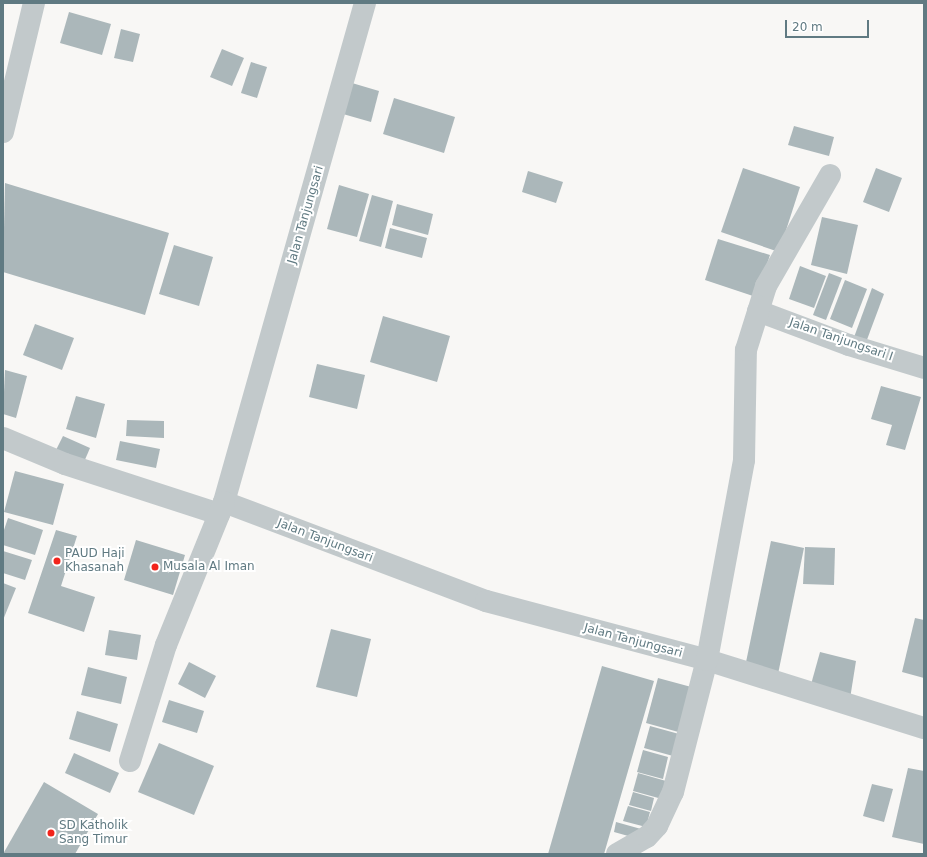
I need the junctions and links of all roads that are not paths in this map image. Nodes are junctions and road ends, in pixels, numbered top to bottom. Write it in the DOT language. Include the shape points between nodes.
graph roads {
  1 [pos="34,3"];
  2 [pos="365,3"];
  3 [pos="8,92"];
  4 [pos="3,132"];
  5 [pos="830,174"];
  6 [pos="758,310"];
  7 [pos="924,368"];
  8 [pos="3,438"];
  9 [pos="221,508"];
  10 [pos="707,660"];
  11 [pos="924,728"];
  12 [pos="130,761"];
  13 [pos="617,854"];
  1 -- 3 [label="street"];
  2 -- 9 [label="street, Jalan Tanjungsari"];
  3 -- 4 [label="street"];
  5 -- 6 [label="street" via="766,286"];
  6 -- 7 [label="street, Jalan Tanjungsari I" via="849,345"];
  6 -- 10 [label="street" via="746,350 744,460"];
  8 -- 9 [label="street, Jalan Tanjungsari" via="65,464"];
  9 -- 10 [label="street, Jalan Tanjungsari" via="486,601"];
  9 -- 12 [label="street" via="166,645"];
  10 -- 11 [label="street, Jalan Tanjungsari"];
  10 -- 13 [label="street" via="673,792 666,809 648,837"];
}
